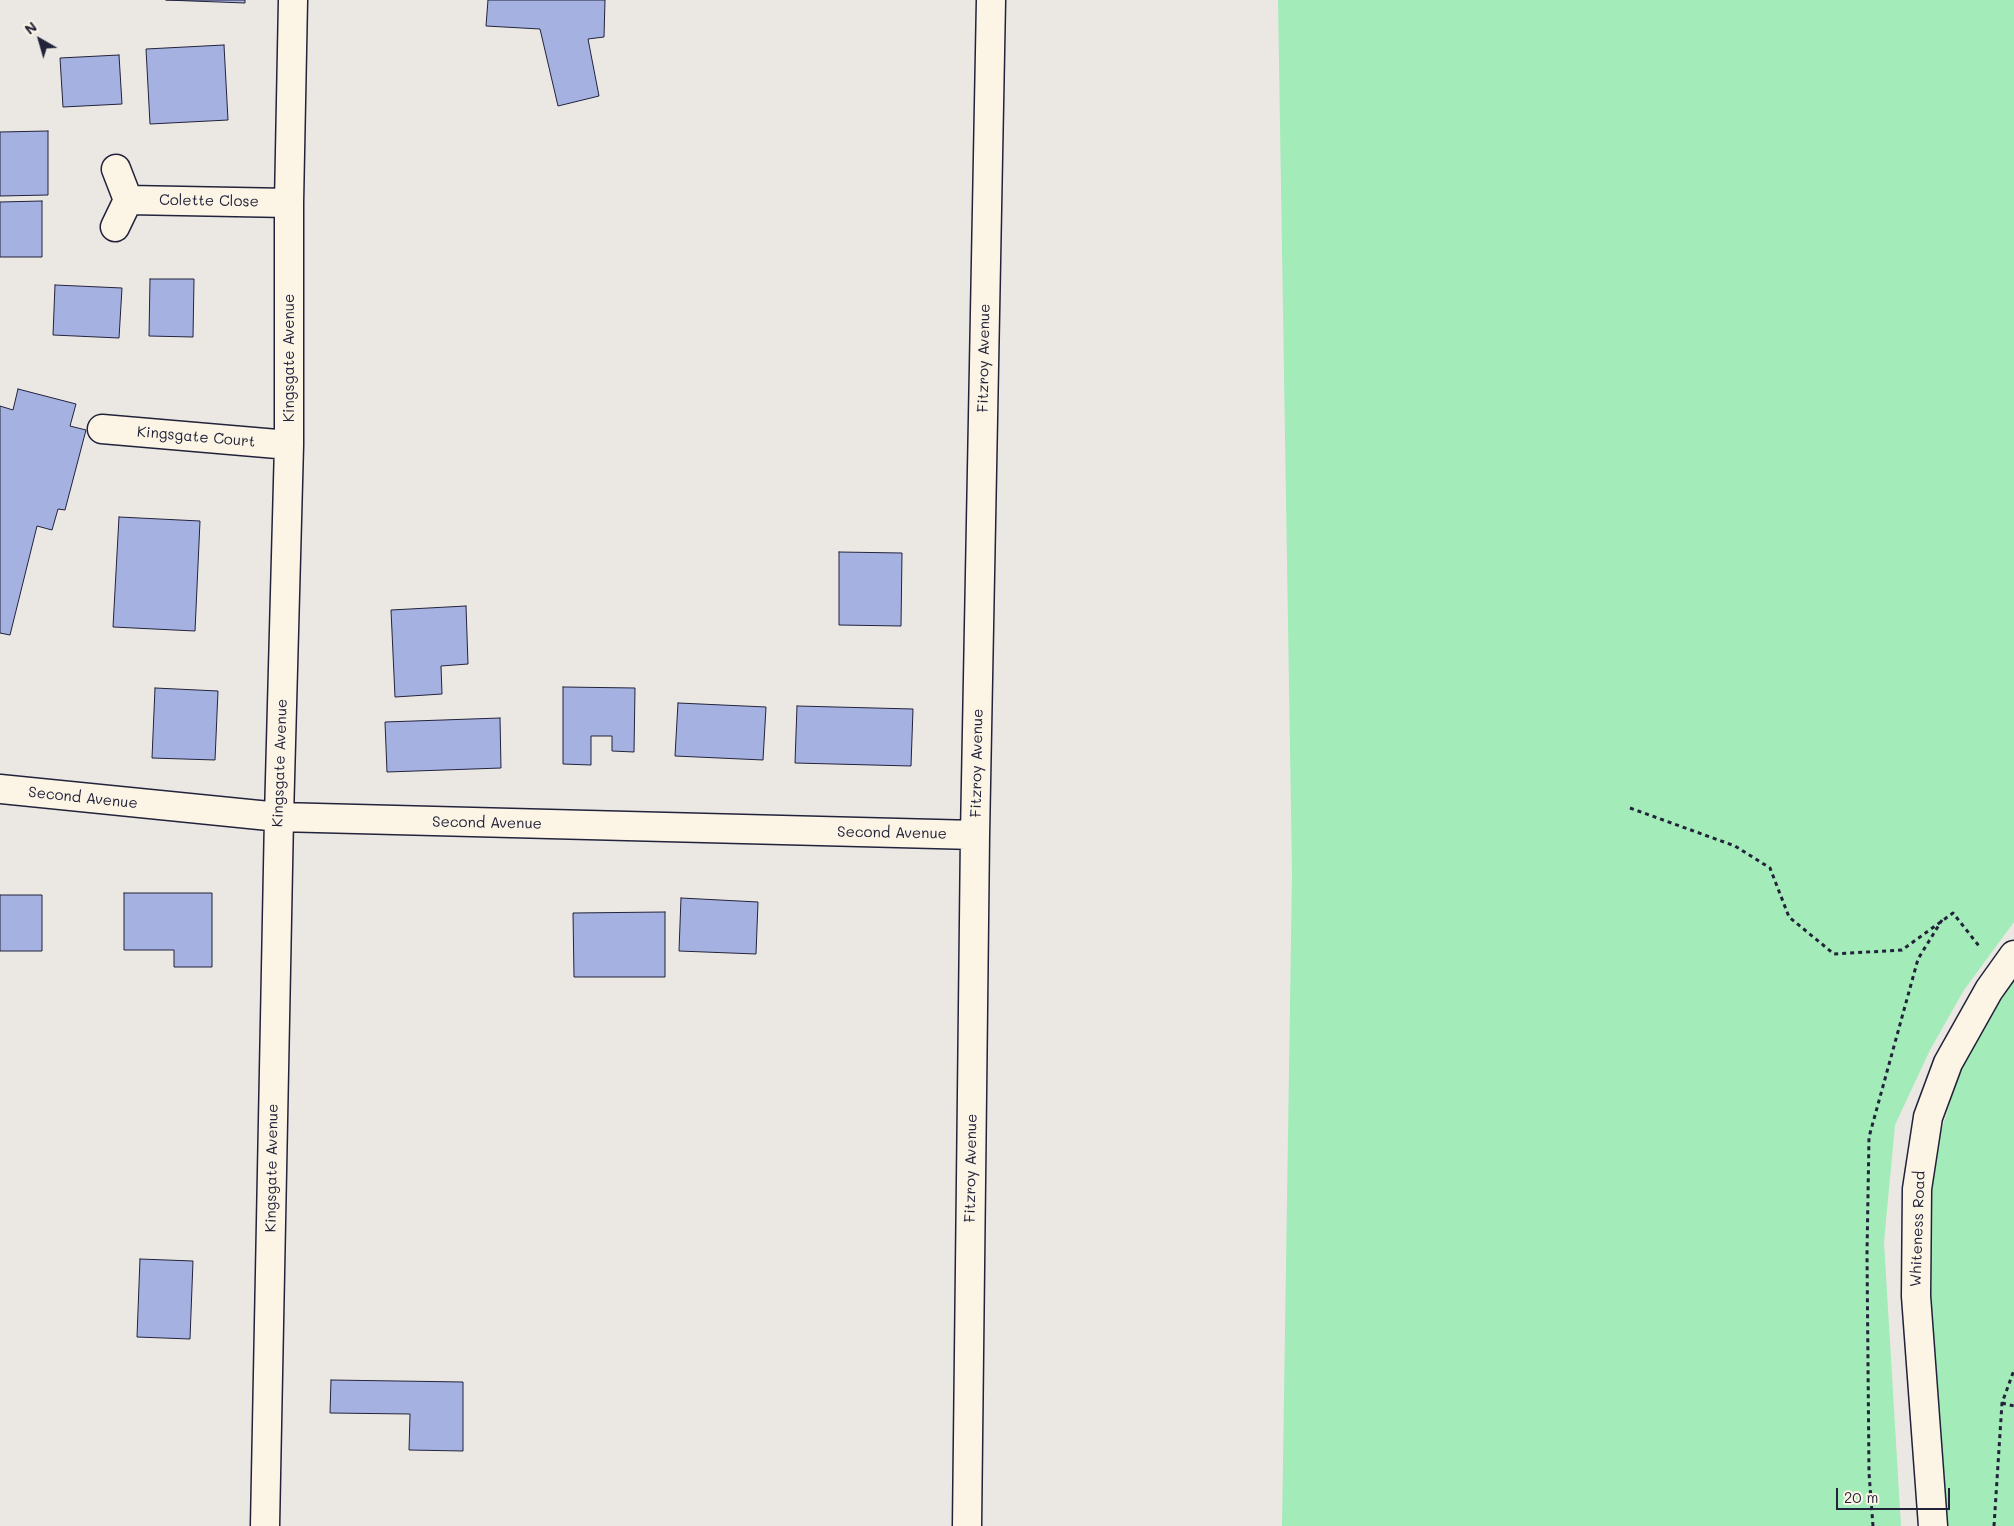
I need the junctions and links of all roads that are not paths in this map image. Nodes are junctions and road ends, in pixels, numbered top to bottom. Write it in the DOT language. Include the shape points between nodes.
graph roads {
  1 [pos="292,0"];
  2 [pos="991,0"];
  3 [pos="116,169"];
  4 [pos="128,200"];
  5 [pos="289,203"];
  6 [pos="115,226"];
  7 [pos="102,430"];
  8 [pos="289,445"];
  9 [pos="0,789"];
  10 [pos="279,817"];
  11 [pos="975,836"];
  12 [pos="2014,955"];
  13 [pos="265,1526"];
  14 [pos="967,1526"];
  15 [pos="1933,1526"];
  1 -- 5 [label="street, Kingsgate Avenue"];
  2 -- 11 [label="street, Fitzroy Avenue"];
  3 -- 4 [label="street"];
  4 -- 5 [label="street, Colette Close"];
  4 -- 6 [label="street"];
  5 -- 8 [label="street, Kingsgate Avenue"];
  7 -- 8 [label="street, Kingsgate Court"];
  8 -- 10 [label="street, Kingsgate Avenue"];
  9 -- 10 [label="street, Second Avenue"];
  10 -- 11 [label="street, Second Avenue"];
  10 -- 13 [label="street, Kingsgate Avenue"];
  11 -- 14 [label="street, Fitzroy Avenue"];
  12 -- 15 [label="street, Whiteness Road" via="1989,990 1948,1063 1928,1117 1917,1189 1916,1296"];
}
